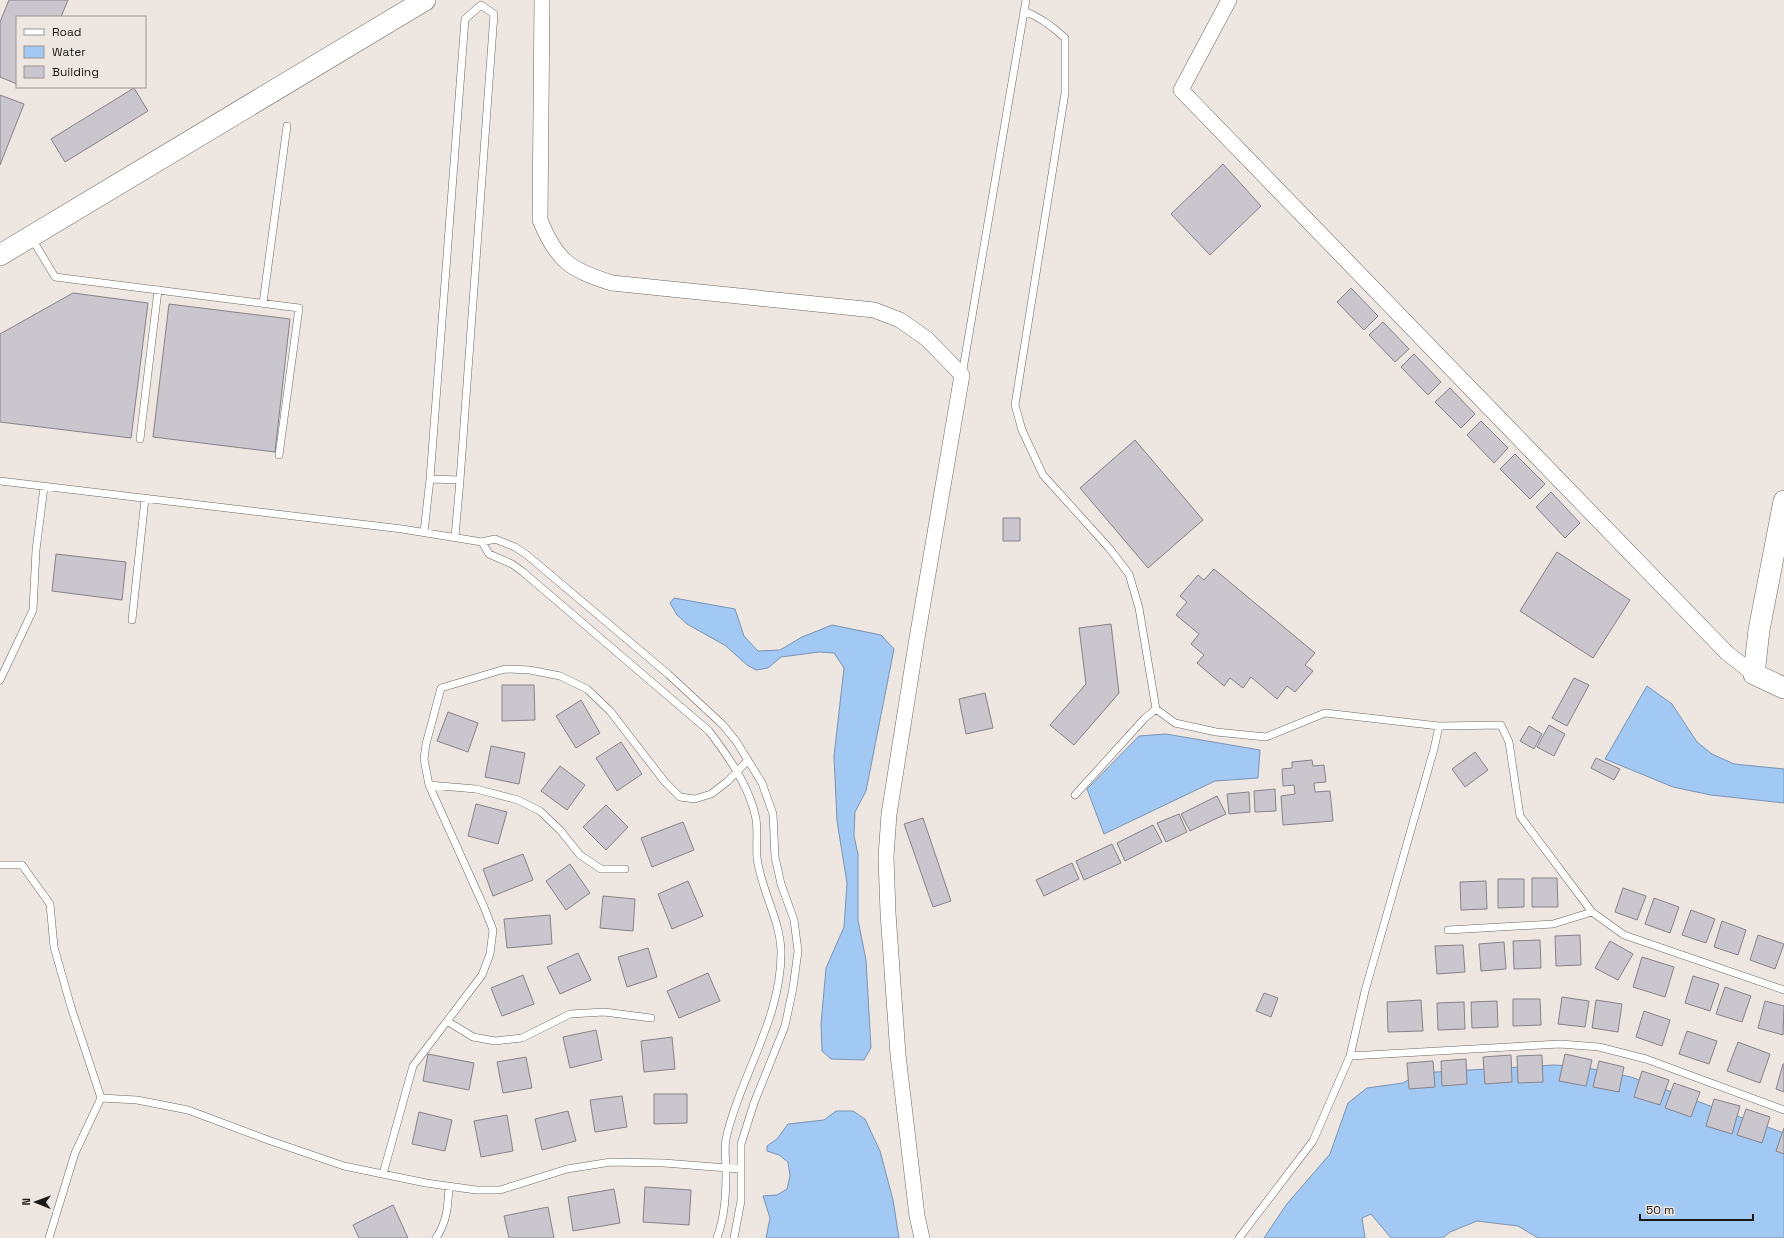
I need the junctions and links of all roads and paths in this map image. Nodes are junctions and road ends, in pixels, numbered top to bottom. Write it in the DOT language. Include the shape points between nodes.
graph roads {
  1 [pos="425,0"];
  2 [pos="542,0"];
  3 [pos="1026,0"];
  4 [pos="1228,0"];
  5 [pos="480,3"];
  6 [pos="1024,11"];
  7 [pos="287,126"];
  8 [pos="31,237"];
  9 [pos="0,255"];
  10 [pos="158,290"];
  11 [pos="263,303"];
  12 [pos="962,375"];
  13 [pos="140,439"];
  14 [pos="279,456"];
  15 [pos="430,479"];
  16 [pos="460,480"];
  17 [pos="0,481"];
  18 [pos="44,487"];
  19 [pos="145,498"];
  20 [pos="1784,501"];
  21 [pos="424,532"];
  22 [pos="455,537"];
  23 [pos="482,542"];
  24 [pos="132,620"];
  25 [pos="1754,674"];
  26 [pos="0,680"];
  27 [pos="1784,688"];
  28 [pos="1156,709"];
  29 [pos="1439,726"];
  30 [pos="748,760"];
  31 [pos="736,772"];
  32 [pos="429,785"];
  33 [pos="1076,795"];
  34 [pos="0,865"];
  35 [pos="625,869"];
  36 [pos="1592,912"];
  37 [pos="1448,930"];
  38 [pos="1784,990"];
  39 [pos="651,1018"];
  40 [pos="447,1021"];
  41 [pos="1350,1056"];
  42 [pos="101,1098"];
  43 [pos="1784,1110"];
  44 [pos="726,1168"];
  45 [pos="740,1169"];
  46 [pos="383,1174"];
  47 [pos="448,1187"];
  48 [pos="49,1238"];
  49 [pos="436,1238"];
  50 [pos="717,1238"];
  51 [pos="734,1238"];
  52 [pos="922,1238"];
  53 [pos="1239,1238"];
  1 -- 8 [label="main road"];
  2 -- 12 [label="street" via="540,220 547,238 566,263 583,274 612,283 874,310 900,320 927,339"];
  3 -- 6 [label="lane"];
  4 -- 25 [label="street" via="1181,90 1727,653"];
  5 -- 15 [label="lane" via="465,19"];
  5 -- 16 [label="lane" via="494,14"];
  6 -- 12 [label="lane"];
  6 -- 28 [label="lane" via="1051,25 1065,38 1065,93 1015,405 1022,430 1043,475 1129,574 1139,608"];
  7 -- 11 [label="lane"];
  8 -- 9 [label="main road"];
  8 -- 10 [label="lane" via="55,277"];
  10 -- 11 [label="lane"];
  10 -- 13 [label="lane"];
  11 -- 14 [label="lane" via="299,308"];
  12 -- 52 [label="street" via="889,814 886,857 898,1055 917,1216"];
  15 -- 16 [label="lane"];
  15 -- 21 [label="lane"];
  16 -- 22 [label="lane"];
  17 -- 18 [label="lane"];
  18 -- 19 [label="lane"];
  18 -- 26 [label="lane" via="36,550 33,610"];
  19 -- 21 [label="lane"];
  19 -- 24 [label="lane"];
  20 -- 25 [label="main road" via="1758,630"];
  21 -- 22 [label="lane"];
  22 -- 23 [label="lane"];
  23 -- 30 [label="lane" via="495,539 515,546 527,555 702,704 723,725"];
  23 -- 31 [label="lane" via="489,554 523,572 709,731"];
  25 -- 27 [label="main road"];
  28 -- 29 [label="lane" via="1175,722 1216,732 1266,737 1325,713"];
  28 -- 33 [label="lane"];
  29 -- 36 [label="lane" via="1501,725 1509,742 1520,816"];
  29 -- 41 [label="lane" via="1365,992"];
  30 -- 31 [label="lane"];
  30 -- 45 [label="lane" via="762,783 773,814 775,857 781,884 794,920 798,951 794,988 784,1026 741,1144"];
  31 -- 32 [label="lane" via="711,794 695,799 680,797 665,782 610,711 587,689 560,676 530,670 505,670 441,688 424,759"];
  31 -- 44 [label="lane" via="747,791 756,818 757,858 776,923 781,951 778,986 726,1141"];
  32 -- 35 [label="lane" via="476,788 518,800 540,811 560,830 580,855 601,869"];
  32 -- 40 [label="lane" via="493,930 490,954 482,975"];
  34 -- 42 [label="lane" via="22,865 50,904 54,947"];
  36 -- 37 [label="lane" via="1553,924"];
  36 -- 38 [label="lane" via="1624,935"];
  39 -- 40 [label="lane" via="604,1012 570,1014 522,1038 495,1042 473,1037"];
  40 -- 46 [label="lane" via="413,1066"];
  41 -- 43 [label="lane" via="1560,1044 1599,1047 1646,1059"];
  41 -- 53 [label="lane" via="1313,1141"];
  42 -- 46 [label="lane" via="137,1100 188,1110 344,1166"];
  42 -- 48 [label="lane" via="75,1153"];
  44 -- 45 [label="lane"];
  44 -- 47 [label="lane" via="611,1162 567,1169 500,1190"];
  44 -- 50 [label="lane" via="726,1199"];
  45 -- 51 [label="lane" via="741,1201"];
  46 -- 47 [label="lane"];
  47 -- 49 [label="lane" via="448,1208 443,1228"];
}
